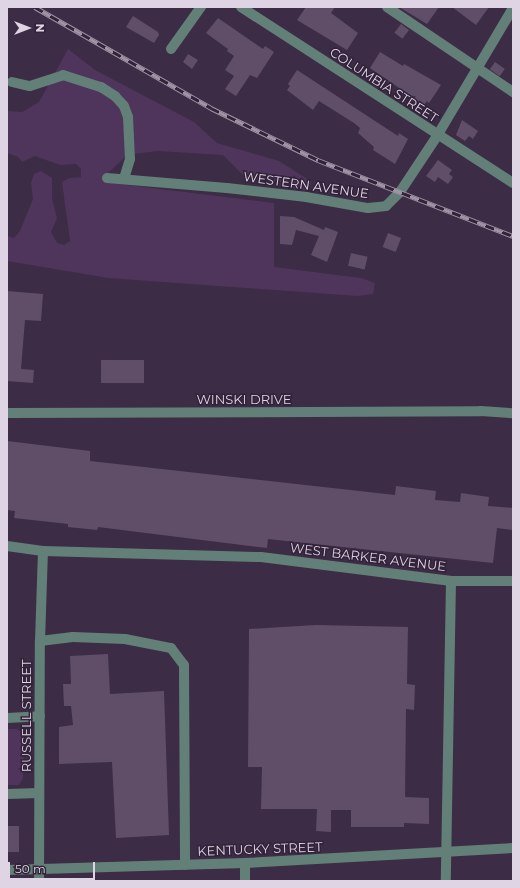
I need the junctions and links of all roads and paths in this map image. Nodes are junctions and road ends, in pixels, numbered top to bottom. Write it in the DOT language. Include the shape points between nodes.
graph roads {
  1 [pos="201,7"];
  2 [pos="241,7"];
  3 [pos="387,7"];
  4 [pos="513,8"];
  5 [pos="171,49"];
  6 [pos="477,68"];
  7 [pos="12,82"];
  8 [pos="513,92"];
  9 [pos="437,136"];
  10 [pos="107,178"];
  11 [pos="124,179"];
  12 [pos="513,183"];
  13 [pos="7,413"];
  14 [pos="513,413"];
  15 [pos="7,546"];
  16 [pos="43,551"];
  17 [pos="451,580"];
  18 [pos="513,581"];
  19 [pos="40,641"];
  20 [pos="40,716"];
  21 [pos="7,718"];
  22 [pos="39,793"];
  23 [pos="7,794"];
  24 [pos="513,848"];
  25 [pos="446,853"];
  26 [pos="245,863"];
  27 [pos="185,865"];
  28 [pos="39,868"];
  29 [pos="7,870"];
  30 [pos="39,881"];
  31 [pos="245,881"];
  32 [pos="446,881"];
  1 -- 5 [label="street"];
  2 -- 9 [label="street, COLUMBIA STREET"];
  3 -- 6 [label="street"];
  4 -- 6 [label="street, WESTERN AVENUE"];
  6 -- 8 [label="street"];
  6 -- 9 [label="street, WESTERN AVENUE"];
  7 -- 11 [label="street" via="30,86 63,75 101,87 115,96 124,106 128,117 130,159"];
  9 -- 11 [label="street, WESTERN AVENUE" via="400,192 386,206 368,208 306,197"];
  9 -- 12 [label="street, COLUMBIA STREET"];
  10 -- 11 [label="street, WESTERN AVENUE"];
  13 -- 14 [label="street, WINSKI DRIVE"];
  15 -- 16 [label="street, WEST BARKER AVENUE"];
  16 -- 17 [label="street, WEST BARKER AVENUE" via="261,557"];
  16 -- 19 [label="street, RUSSELL STREET"];
  17 -- 18 [label="street"];
  17 -- 25 [label="street, WEST BARKER AVENUE"];
  19 -- 20 [label="street, RUSSELL STREET"];
  19 -- 27 [label="street" via="73,638 125,639 171,648 184,665"];
  20 -- 21 [label="street"];
  20 -- 22 [label="street, RUSSELL STREET"];
  22 -- 23 [label="street"];
  22 -- 28 [label="street, RUSSELL STREET"];
  24 -- 25 [label="street, KENTUCKY STREET"];
  25 -- 26 [label="street, KENTUCKY STREET"];
  25 -- 32 [label="street, WEST BARKER AVENUE"];
  26 -- 27 [label="street, KENTUCKY STREET"];
  26 -- 31 [label="street"];
  27 -- 28 [label="street, KENTUCKY STREET"];
  28 -- 29 [label="street, KENTUCKY STREET"];
  28 -- 30 [label="street, RUSSELL STREET"];
}
